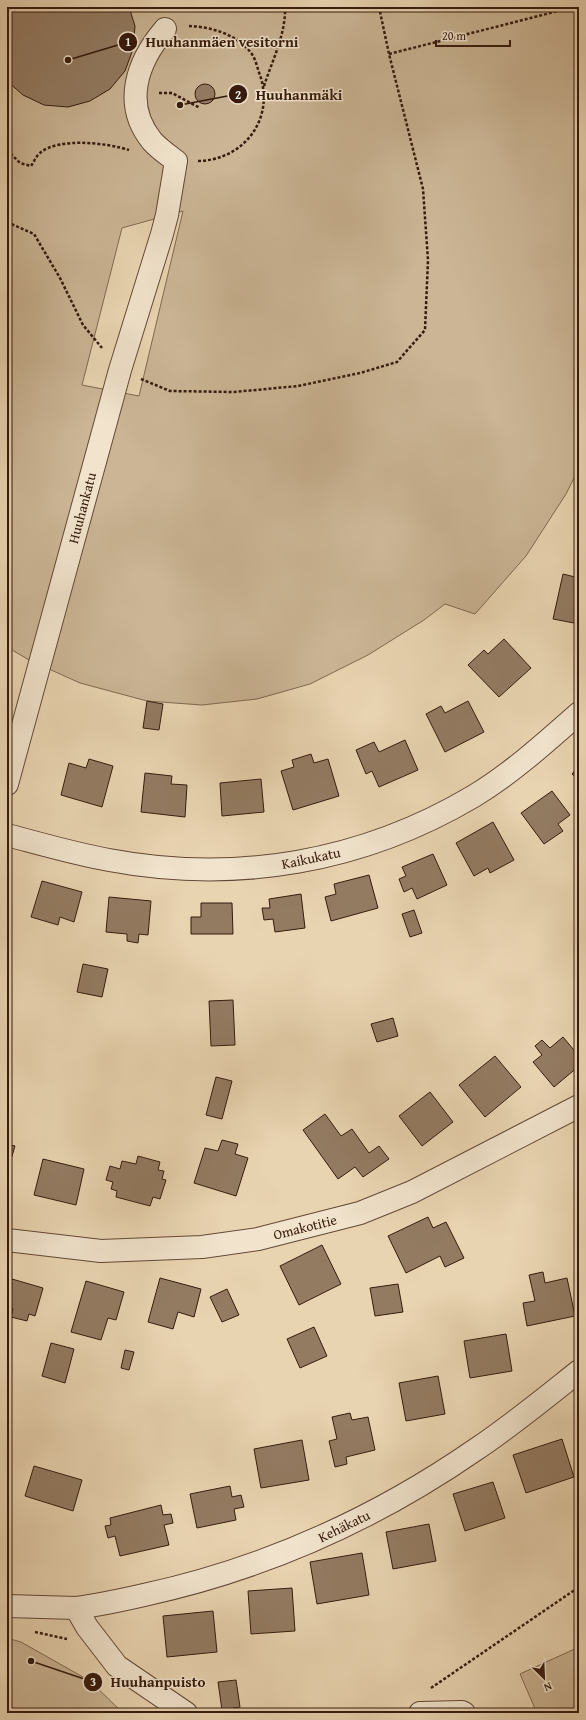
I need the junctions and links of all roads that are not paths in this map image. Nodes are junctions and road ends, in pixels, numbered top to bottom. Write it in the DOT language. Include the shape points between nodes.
graph roads {
  1 [pos="164,29"];
  2 [pos="579,713"];
  3 [pos="7,784"];
  4 [pos="7,835"];
  5 [pos="579,1106"];
  6 [pos="7,1240"];
  7 [pos="579,1371"];
  8 [pos="7,1606"];
  9 [pos="76,1608"];
  10 [pos="186,1713"];
  11 [pos="420,1713"];
  12 [pos="464,1713"];
  1 -- 3 [label="street, Huuhankatu" via="143,61 134,94 140,118 152,141 176,161 167,215 120,370"];
  2 -- 4 [label="street, Kaikukatu" via="509,772 437,816 391,837 312,859 262,868 215,870 161,867 110,860"];
  5 -- 6 [label="street, Omakotitie" via="412,1192 360,1213 258,1239 202,1247 101,1251"];
  7 -- 9 [label="street, Kehäkatu" via="476,1450 372,1513 320,1538 220,1576"];
  8 -- 9 [label="street, Kehäkatu"];
  9 -- 10 [label="street" via="117,1666"];
  11 -- 12 [label="street"];
}
